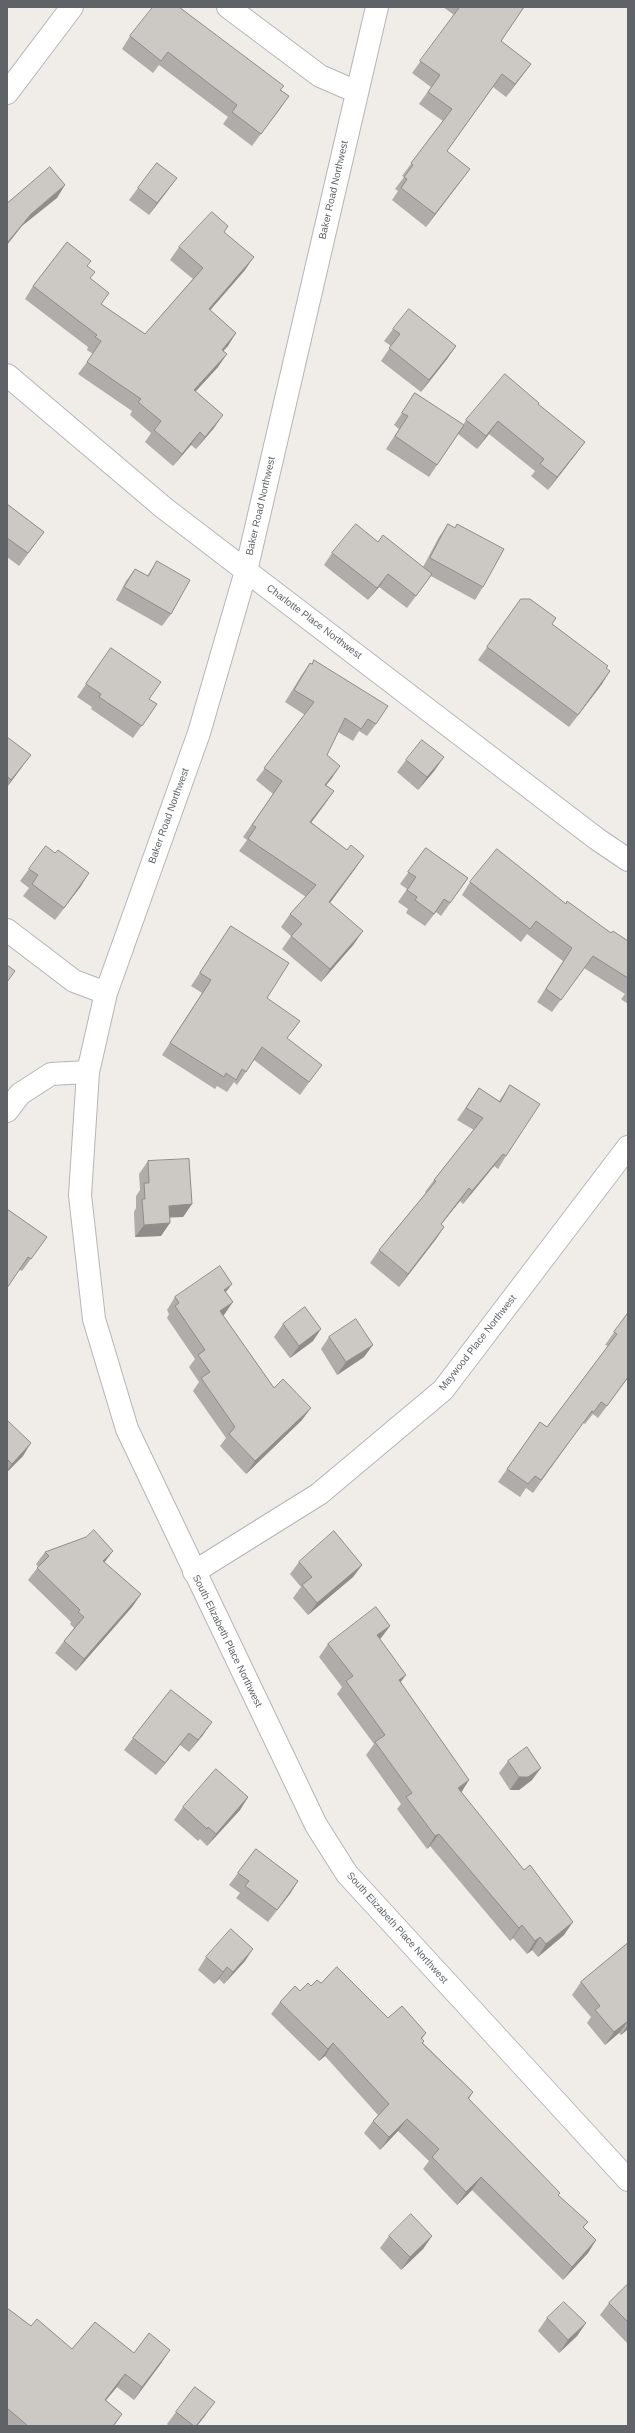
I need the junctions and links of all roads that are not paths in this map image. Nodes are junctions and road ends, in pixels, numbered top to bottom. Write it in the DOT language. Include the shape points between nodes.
graph roads {
  1 [pos="72,7"];
  2 [pos="228,7"];
  3 [pos="377,7"];
  4 [pos="357,92"];
  5 [pos="7,93"];
  6 [pos="7,375"];
  7 [pos="246,570"];
  8 [pos="628,860"];
  9 [pos="7,930"];
  10 [pos="106,993"];
  11 [pos="88,1072"];
  12 [pos="7,1111"];
  13 [pos="628,1147"];
  14 [pos="194,1572"];
  15 [pos="628,2180"];
  1 -- 5 [label="street"];
  2 -- 4 [label="street" via="320,76"];
  3 -- 4 [label="street, Baker Road Northwest"];
  4 -- 7 [label="street, Baker Road Northwest"];
  6 -- 7 [label="street, Charlotte Place Northwest" via="164,508"];
  7 -- 8 [label="street, Charlotte Place Northwest" via="598,840"];
  7 -- 10 [label="street, Baker Road Northwest" via="199,733"];
  9 -- 10 [label="street" via="74,981"];
  10 -- 11 [label="street, South Elizabeth Place Northwest"];
  11 -- 12 [label="street" via="51,1074 20,1094"];
  11 -- 14 [label="street, South Elizabeth Place Northwest" via="80,1195 94,1319 127,1429"];
  13 -- 14 [label="street, Maywood Place Northwest" via="443,1390 319,1494"];
  14 -- 15 [label="street, South Elizabeth Place Northwest" via="316,1825 347,1874"];
}
